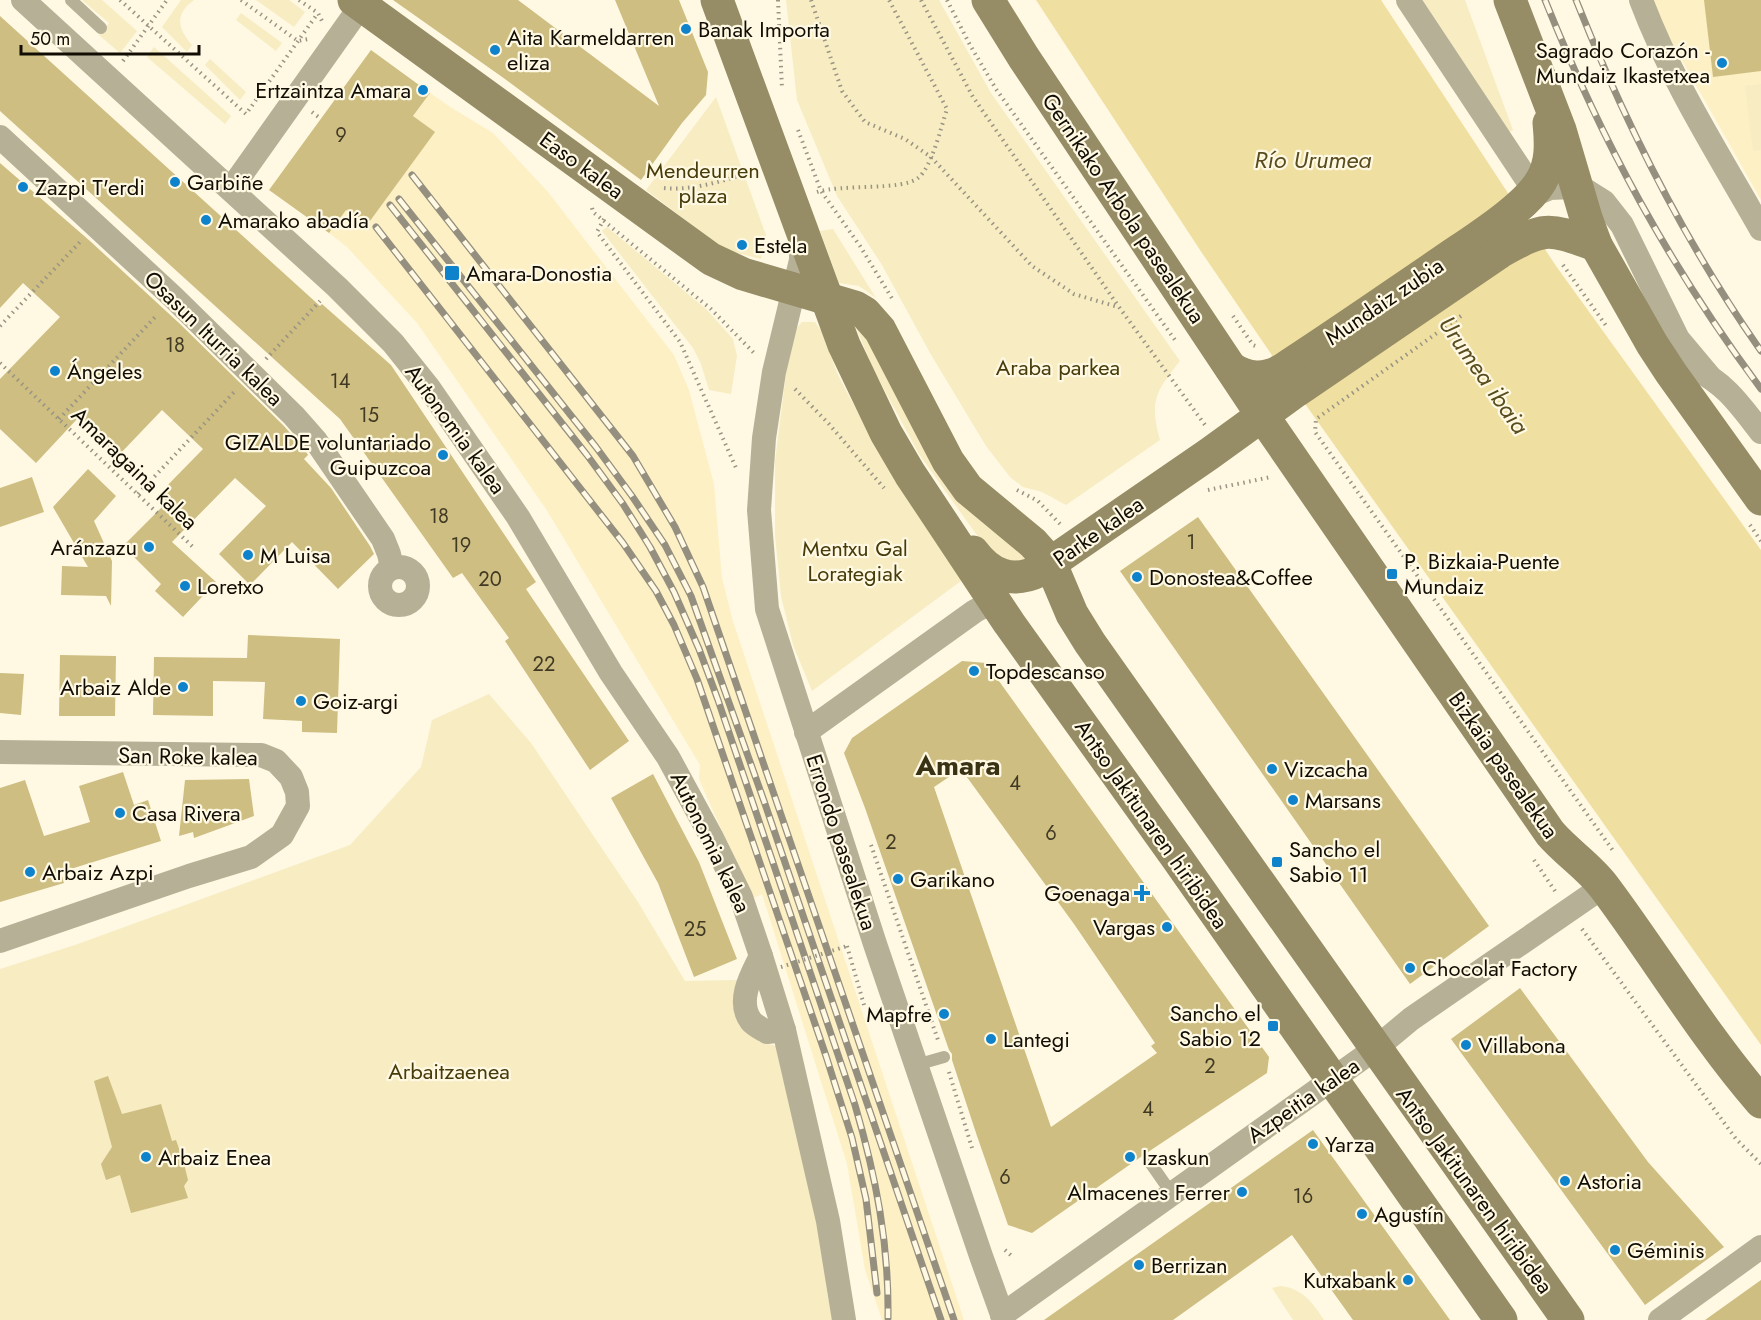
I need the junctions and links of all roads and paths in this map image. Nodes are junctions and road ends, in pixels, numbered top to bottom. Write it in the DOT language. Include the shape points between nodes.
graph roads {
  1 [pos="23,0"];
  2 [pos="71,0"];
  3 [pos="120,0"];
  4 [pos="167,0"];
  5 [pos="299,0"];
  6 [pos="717,0"];
  7 [pos="778,0"];
  8 [pos="811,0"];
  9 [pos="889,0"];
  10 [pos="921,0"];
  11 [pos="947,0"];
  12 [pos="988,0"];
  13 [pos="1408,0"];
  14 [pos="1510,0"];
  15 [pos="1641,0"];
  16 [pos="360,2"];
  17 [pos="318,13"];
  18 [pos="148,26"];
  19 [pos="101,28"];
  20 [pos="326,28"];
  21 [pos="117,69"];
  22 [pos="786,98"];
  23 [pos="1547,98"];
  24 [pos="797,129"];
  25 [pos="0,137"];
  26 [pos="931,157"];
  27 [pos="756,181"];
  28 [pos="1577,188"];
  29 [pos="231,189"];
  30 [pos="821,191"];
  31 [pos="623,195"];
  32 [pos="1524,195"];
  33 [pos="795,215"];
  34 [pos="1622,225"];
  35 [pos="1761,229"];
  36 [pos="85,237"];
  37 [pos="1596,245"];
  38 [pos="794,288"];
  39 [pos="321,300"];
  40 [pos="828,304"];
  41 [pos="1119,307"];
  42 [pos="898,308"];
  43 [pos="163,309"];
  44 [pos="1470,309"];
  45 [pos="786,322"];
  46 [pos="0,326"];
  47 [pos="1652,344"];
  48 [pos="1179,346"];
  49 [pos="0,363"];
  50 [pos="1231,368"];
  51 [pos="251,374"];
  52 [pos="1709,376"];
  53 [pos="1289,381"];
  54 [pos="1263,415"];
  55 [pos="59,419"];
  56 [pos="1761,432"];
  57 [pos="1220,447"];
  58 [pos="1266,467"];
  59 [pos="1272,477"];
  60 [pos="741,478"];
  61 [pos="1016,490"];
  62 [pos="138,494"];
  63 [pos="1761,499"];
  64 [pos="936,514"];
  65 [pos="194,548"];
  66 [pos="1063,555"];
  67 [pos="392,568"];
  68 [pos="994,601"];
  69 [pos="806,732"];
  70 [pos="0,752"];
  71 [pos="867,835"];
  72 [pos="1612,873"];
  73 [pos="0,941"];
  74 [pos="771,961"];
  75 [pos="864,1005"];
  76 [pos="1375,1049"];
  77 [pos="944,1058"];
  78 [pos="916,1065"];
  79 [pos="1332,1080"];
  80 [pos="1761,1102"];
  81 [pos="975,1159"];
  82 [pos="1149,1161"];
  83 [pos="1172,1194"];
  84 [pos="1761,1247"];
  85 [pos="1003,1248"];
  86 [pos="1013,1257"];
  87 [pos="1003,1317"];
  88 [pos="844,1320"];
  89 [pos="1501,1320"];
  90 [pos="1568,1320"];
  91 [pos="1660,1320"];
  1 -- 29 [label="street, Autonomia kalea"];
  2 -- 19 [label="lane"];
  3 -- 18 [label="path"];
  4 -- 18 [label="path"];
  5 -- 17 [label="path"];
  6 -- 33 [label="main road"];
  7 -- 22 [label="path" via="782,88"];
  8 -- 26 [label="path" via="842,91 864,122 905,139"];
  9 -- 26 [label="path" via="947,110"];
  10 -- 41 [label="path" via="972,97"];
  11 -- 48 [label="path" via="996,89"];
  12 -- 50 [label="main road, Gernikako Arbola pasealekua"];
  13 -- 32 [label="street"];
  14 -- 23 [label="main road"];
  15 -- 35 [label="street" via="1683,90"];
  16 -- 29 [label="street"];
  16 -- 31 [label="main road, Easo kalea"];
  17 -- 18 [label="path" via="246,114"];
  17 -- 20 [label="path"];
  18 -- 21 [label="path"];
  23 -- 28 [label="main road"];
  23 -- 32 [label="main road, Mundaiz zubia" via="1550,161 1542,180"];
  24 -- 30 [label="path"];
  25 -- 51 [label="street, Osasun Iturria kalea"];
  26 -- 30 [label="path" via="918,178 902,186"];
  26 -- 41 [label="path" via="1032,266 1074,294"];
  27 -- 31 [label="path" via="753,171 700,187 633,185"];
  28 -- 32 [label="street" via="1562,186"];
  28 -- 34 [label="street" via="1604,202"];
  28 -- 37 [label="main road"];
  29 -- 74 [label="street, Autonomia kalea" via="393,343 429,388 518,517 611,673 668,757"];
  30 -- 33 [label="path"];
  30 -- 42 [label="path"];
  31 -- 38 [label="main road, Easo kalea" via="719,263"];
  31 -- 60 [label="path" via="597,232 680,342"];
  32 -- 53 [label="main road, Mundaiz zubia" via="1486,231"];
  33 -- 38 [label="street" via="802,243"];
  33 -- 40 [label="main road, Antso Jakitunaren hiribidea"];
  34 -- 37 [label="street" via="1611,221 1600,226"];
  34 -- 52 [label="street" via="1678,339"];
  36 -- 46 [label="path"];
  37 -- 47 [label="main road"];
  37 -- 53 [label="main road, Mundaiz zubia" via="1547,233 1500,252"];
  38 -- 40 [label="main road, Easo kalea"];
  38 -- 45 [label="street"];
  39 -- 51 [label="path"];
  40 -- 45 [label="street, Antso Jakitunaren hiribidea" via="798,310"];
  40 -- 64 [label="main road, Antso Jakitunaren hiribidea" via="886,433"];
  40 -- 66 [label="main road, Antso Jakitunaren hiribidea" via="844,302 865,313 880,330 942,451 968,489 1033,543"];
  41 -- 57 [label="path"];
  43 -- 55 [label="path"];
  44 -- 72 [label="path" via="1316,419 1315,432"];
  45 -- 69 [label="street, Errondo pasealekua" via="764,438 759,510 767,609"];
  47 -- 52 [label="street"];
  47 -- 63 [label="main road"];
  49 -- 55 [label="path, Amaragaina kalea"];
  50 -- 53 [label="main road, Mundaiz zubia" via="1247,376 1274,375"];
  50 -- 54 [label="main road, Gernikako Arbola pasealekua"];
  51 -- 62 [label="path"];
  51 -- 67 [label="street, Osasun Iturria kalea" via="316,441 383,539"];
  52 -- 56 [label="street" via="1729,391"];
  53 -- 54 [label="main road, Mundaiz zubia"];
  54 -- 57 [label="main road, Parke kalea"];
  54 -- 72 [label="main road, Bizkaia pasealekua" via="1550,834"];
  55 -- 62 [label="path, Amaragaina kalea"];
  57 -- 66 [label="main road, Parke kalea"];
  58 -- 59 [label="path"];
  61 -- 66 [label="path" via="1038,501 1056,518"];
  62 -- 65 [label="path, Amaragaina kalea"];
  64 -- 66 [label="main road, Parke kalea" via="953,524 977,558 995,573 1029,576"];
  64 -- 68 [label="main road, Antso Jakitunaren hiribidea"];
  66 -- 76 [label="main road, Antso Jakitunaren hiribidea" via="1072,614 1090,643"];
  68 -- 69 [label="street"];
  68 -- 79 [label="main road, Antso Jakitunaren hiribidea"];
  69 -- 78 [label="street, Errondo pasealekua"];
  70 -- 73 [label="street, San Roke kalea" via="261,755 276,761 291,777 298,806 282,835 251,857"];
  71 -- 77 [label="path"];
  72 -- 76 [label="street, Azpeitia kalea"];
  72 -- 80 [label="main road, Bizkaia pasealekua" via="1710,1038"];
  74 -- 75 [label="path, bridge" via="847,946"];
  74 -- 88 [label="street" via="747,983 745,1004 751,1021 767,1032 784,1030 828,1221"];
  76 -- 79 [label="street, Azpeitia kalea"];
  76 -- 90 [label="main road, Antso Jakitunaren hiribidea"];
  77 -- 78 [label="lane"];
  77 -- 81 [label="path"];
  78 -- 87 [label="street, Errondo pasealekua"];
  79 -- 83 [label="street, Azpeitia kalea"];
  79 -- 89 [label="main road, Antso Jakitunaren hiribidea"];
  82 -- 83 [label="lane"];
  83 -- 87 [label="street, Azpeitia kalea"];
  84 -- 91 [label="street"];
  85 -- 86 [label="path"];
}
